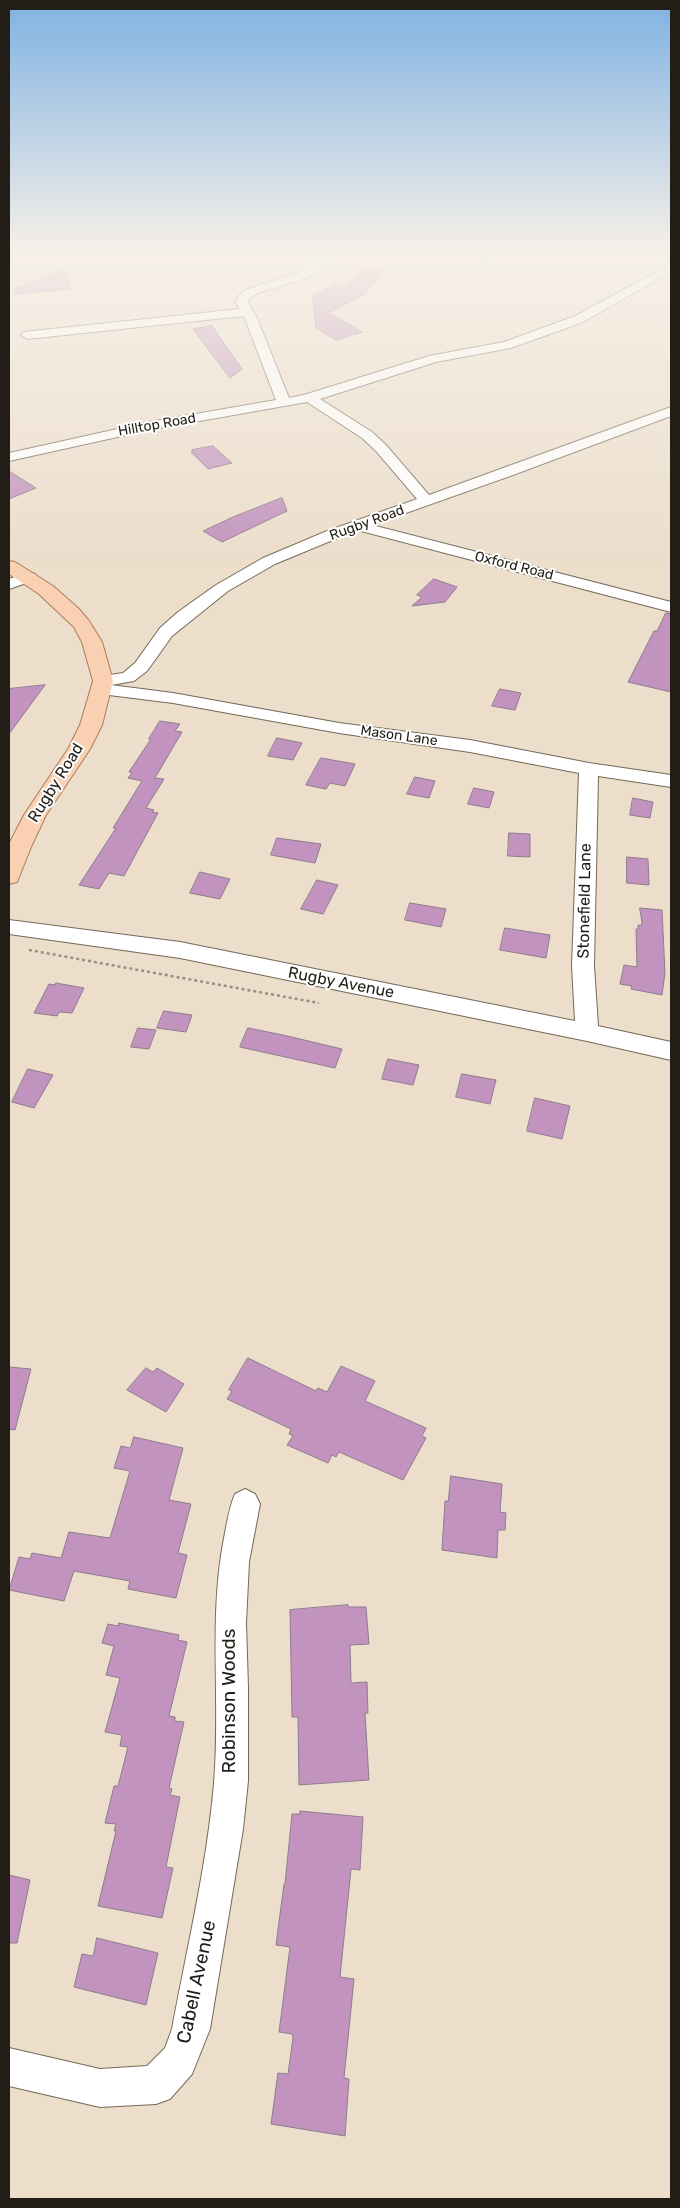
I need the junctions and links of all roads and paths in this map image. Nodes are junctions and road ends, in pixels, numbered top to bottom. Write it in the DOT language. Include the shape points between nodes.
graph roads {
  1 [pos="266,357"];
  2 [pos="444,357"];
  3 [pos="309,398"];
  4 [pos="284,403"];
  5 [pos="671,411"];
  6 [pos="9,457"];
  7 [pos="427,501"];
  8 [pos="357,526"];
  9 [pos="9,566"];
  10 [pos="28,577"];
  11 [pos="9,584"];
  12 [pos="671,607"];
  13 [pos="102,685"];
  14 [pos="589,769"];
  15 [pos="671,781"];
  16 [pos="9,876"];
  17 [pos="9,927"];
  18 [pos="28,950"];
  19 [pos="319,1003"];
  20 [pos="587,1032"];
  21 [pos="671,1051"];
  22 [pos="245,1504"];
  23 [pos="214,1898"];
  24 [pos="9,2067"];
  1 -- 4 [label="street"];
  2 -- 3 [label="street, Hilltop Road"];
  3 -- 4 [label="street, Hilltop Road"];
  3 -- 7 [label="street" via="367,435"];
  4 -- 6 [label="street, Hilltop Road" via="149,426"];
  5 -- 7 [label="street, Rugby Road"];
  7 -- 8 [label="street, Rugby Road"];
  8 -- 12 [label="street, Oxford Road"];
  8 -- 13 [label="street, Rugby Road" via="244,574 166,632 141,667 128,677"];
  9 -- 10 [label="main road"];
  10 -- 11 [label="street"];
  10 -- 13 [label="main road" via="82,625 92,642"];
  13 -- 14 [label="street, Mason Lane" via="127,692 470,746"];
  13 -- 16 [label="main road, Rugby Road" via="91,725 35,815"];
  14 -- 15 [label="street, Mason Lane"];
  14 -- 20 [label="street, Stonefield Lane" via="584,966"];
  17 -- 20 [label="street, Rugby Avenue" via="180,950"];
  18 -- 19 [label="path"];
  20 -- 21 [label="street, Rugby Avenue"];
  22 -- 23 [label="street, Robinson Woods" via="234,1562 230,1623 230,1791"];
  23 -- 24 [label="street, Cabell Avenue" via="191,2029 179,2061 156,2085 100,2088"];
}
